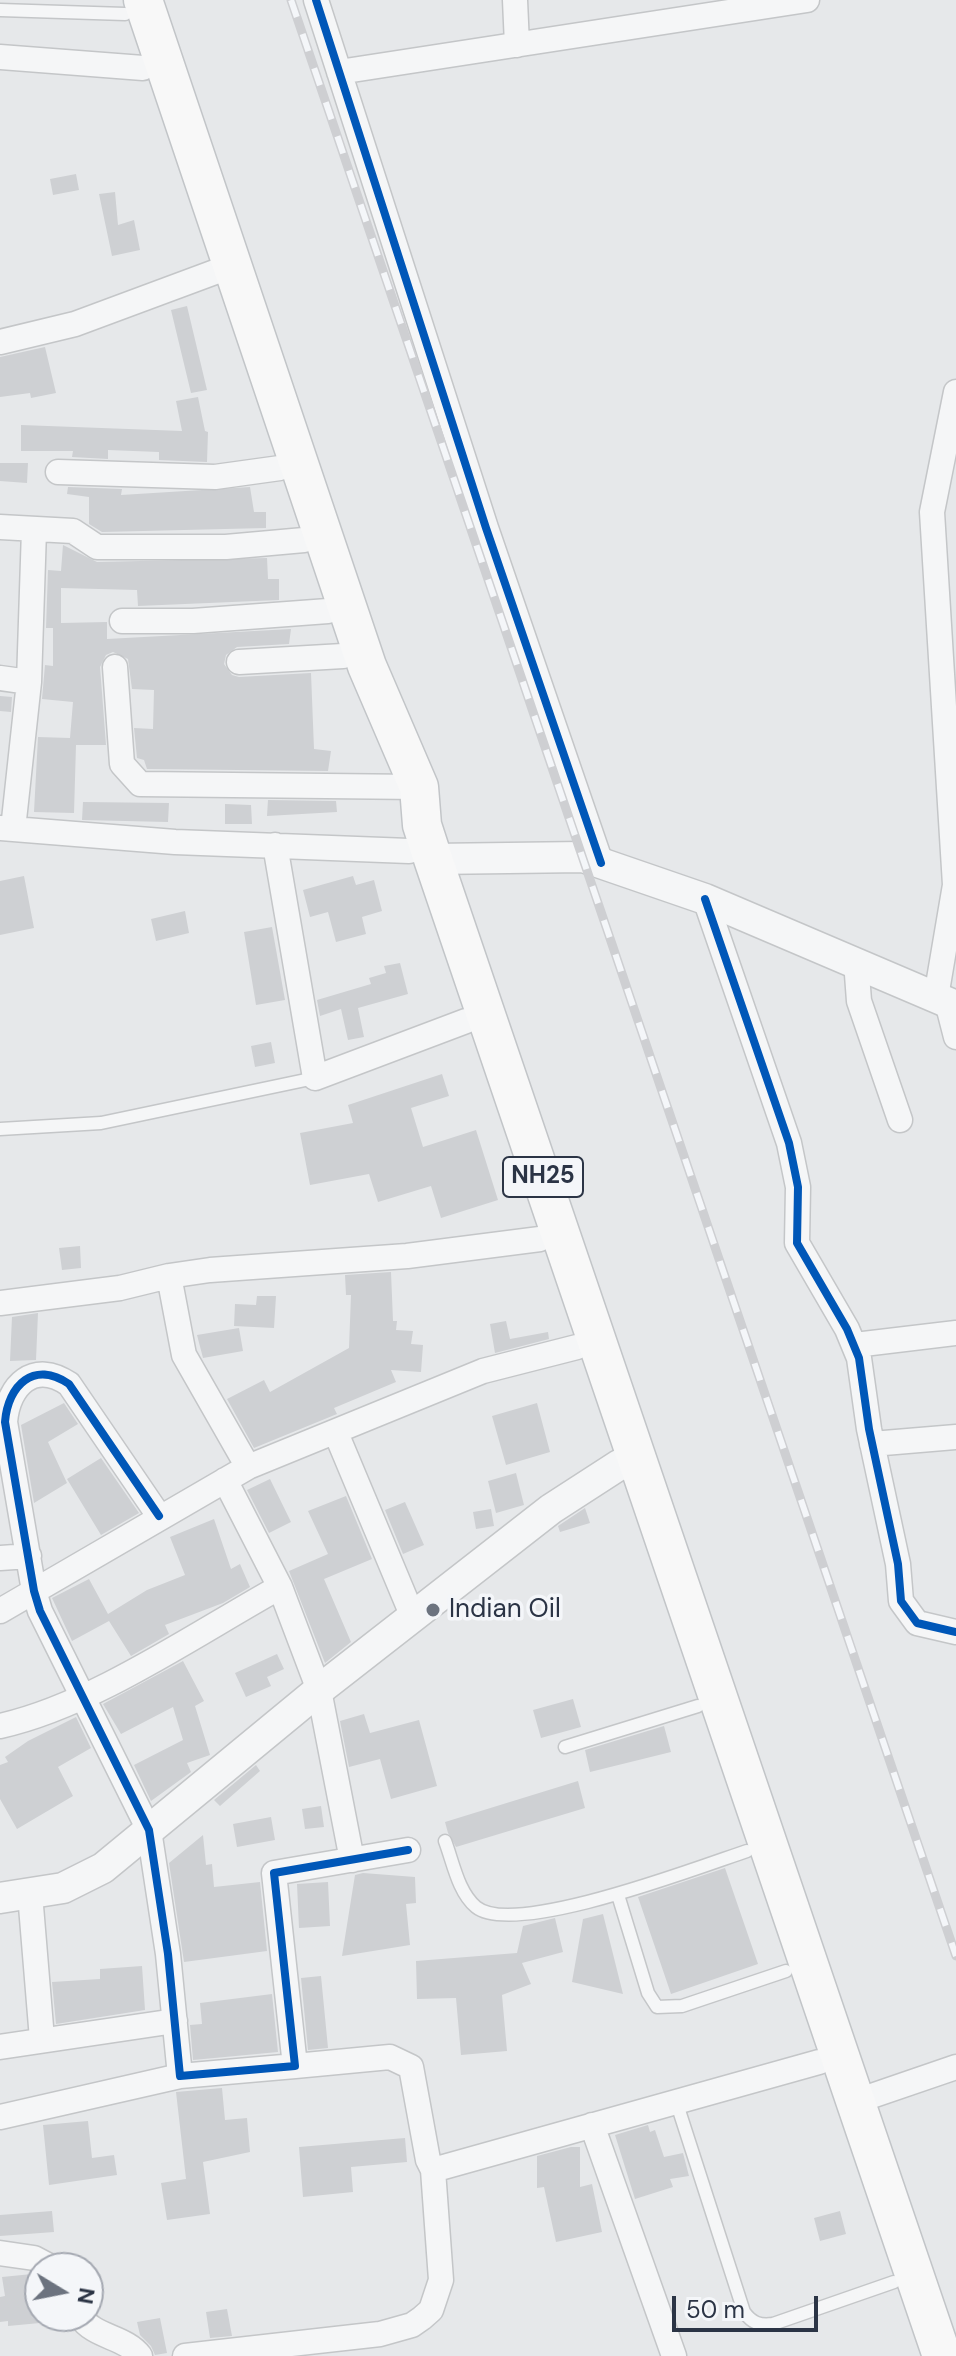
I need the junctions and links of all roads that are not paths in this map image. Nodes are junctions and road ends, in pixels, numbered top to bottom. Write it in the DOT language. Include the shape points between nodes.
graph roads {
  1 [pos="316,0"];
  2 [pos="515,0"];
  3 [pos="807,0"];
  4 [pos="760,4"];
  5 [pos="130,5"];
  6 [pos="0,10"];
  7 [pos="517,45"];
  8 [pos="0,57"];
  9 [pos="143,68"];
  10 [pos="339,72"];
  11 [pos="215,272"];
  12 [pos="0,342"];
  13 [pos="956,392"];
  14 [pos="280,468"];
  15 [pos="58,472"];
  16 [pos="0,527"];
  17 [pos="34,530"];
  18 [pos="304,540"];
  19 [pos="328,611"];
  20 [pos="122,621"];
  21 [pos="343,656"];
  22 [pos="239,662"];
  23 [pos="115,667"];
  24 [pos="0,678"];
  25 [pos="29,682"];
  26 [pos="408,787"];
  27 [pos="6,828"];
  28 [pos="275,845"];
  29 [pos="421,855"];
  30 [pos="601,863"];
  31 [pos="705,899"];
  32 [pos="856,961"];
  33 [pos="946,1002"];
  34 [pos="466,1021"];
  35 [pos="956,1037"];
  36 [pos="315,1078"];
  37 [pos="900,1120"];
  38 [pos="0,1129"];
  39 [pos="540,1239"];
  40 [pos="169,1276"];
  41 [pos="0,1303"];
  42 [pos="956,1333"];
  43 [pos="855,1345"];
  44 [pos="577,1347"];
  45 [pos="336,1433"];
  46 [pos="956,1437"];
  47 [pos="872,1444"];
  48 [pos="619,1465"];
  49 [pos="248,1467"];
  50 [pos="225,1480"];
  51 [pos="159,1516"];
  52 [pos="29,1556"];
  53 [pos="0,1558"];
  54 [pos="280,1587"];
  55 [pos="34,1591"];
  56 [pos="0,1611"];
  57 [pos="413,1617"];
  58 [pos="956,1632"];
  59 [pos="319,1690"];
  60 [pos="82,1697"];
  61 [pos="698,1706"];
  62 [pos="0,1726"];
  63 [pos="565,1747"];
  64 [pos="149,1830"];
  65 [pos="445,1841"];
  66 [pos="408,1850"];
  67 [pos="747,1851"];
  68 [pos="352,1860"];
  69 [pos="618,1895"];
  70 [pos="15,1896"];
  71 [pos="786,1971"];
  72 [pos="175,2021"];
  73 [pos="42,2039"];
  74 [pos="0,2047"];
  75 [pos="819,2062"];
  76 [pos="295,2066"];
  77 [pos="956,2067"];
  78 [pos="180,2076"];
  79 [pos="676,2101"];
  80 [pos="854,2102"];
  81 [pos="0,2117"];
  82 [pos="592,2125"];
  83 [pos="433,2170"];
  84 [pos="0,2253"];
  85 [pos="24,2257"];
  86 [pos="894,2282"];
  87 [pos="98,2332"];
  88 [pos="140,2356"];
  89 [pos="185,2356"];
  90 [pos="674,2356"];
  91 [pos="919,2356"];
  92 [pos="942,2356"];
  1 -- 10 [label="street"];
  2 -- 7 [label="street"];
  3 -- 4 [label="street"];
  4 -- 7 [label="street"];
  5 -- 6 [label="lane"];
  5 -- 9 [label="main road, NH25"];
  5 -- 26 [label="main road, NH25"];
  7 -- 10 [label="street"];
  8 -- 9 [label="street"];
  9 -- 11 [label="main road, NH25"];
  10 -- 30 [label="street"];
  11 -- 12 [label="street" via="75,324"];
  11 -- 14 [label="main road, NH25"];
  13 -- 33 [label="street" via="932,512 955,885"];
  14 -- 15 [label="street" via="215,477"];
  14 -- 18 [label="main road, NH25"];
  16 -- 17 [label="street"];
  17 -- 18 [label="street" via="73,531 97,547 226,547"];
  17 -- 25 [label="street"];
  18 -- 19 [label="main road, NH25"];
  19 -- 20 [label="street"];
  19 -- 21 [label="main road, NH25"];
  21 -- 22 [label="street"];
  21 -- 26 [label="main road, NH25"];
  23 -- 26 [label="street" via="122,764 140,784"];
  24 -- 25 [label="street"];
  25 -- 27 [label="street"];
  26 -- 29 [label="main road, NH25" via="422,825"];
  27 -- 28 [label="street"];
  28 -- 29 [label="street"];
  28 -- 36 [label="street"];
  29 -- 30 [label="street" via="561,855"];
  29 -- 34 [label="main road, NH25"];
  29 -- 80 [label="main road, NH25" via="637,1452"];
  30 -- 31 [label="street"];
  31 -- 32 [label="street"];
  31 -- 43 [label="street" via="789,1143 798,1187 797,1243"];
  32 -- 33 [label="street"];
  32 -- 37 [label="street" via="859,1001"];
  33 -- 35 [label="street"];
  34 -- 36 [label="street"];
  34 -- 39 [label="main road, NH25"];
  36 -- 38 [label="lane" via="101,1123"];
  39 -- 40 [label="street"];
  39 -- 44 [label="main road, NH25"];
  40 -- 41 [label="street" via="120,1288"];
  40 -- 49 [label="street" via="184,1355"];
  42 -- 43 [label="street"];
  43 -- 47 [label="street"];
  44 -- 45 [label="street" via="483,1371"];
  44 -- 48 [label="main road, NH25"];
  45 -- 49 [label="street"];
  45 -- 57 [label="street"];
  46 -- 47 [label="street"];
  47 -- 58 [label="street" via="903,1608 917,1623"];
  48 -- 57 [label="street" via="551,1509"];
  48 -- 61 [label="main road, NH25"];
  49 -- 50 [label="street"];
  50 -- 51 [label="street"];
  50 -- 54 [label="street"];
  51 -- 52 [label="street" via="69,1384 60,1377 37,1375 10,1396 5,1422"];
  51 -- 55 [label="street"];
  52 -- 53 [label="street"];
  52 -- 55 [label="street"];
  54 -- 59 [label="street"];
  54 -- 60 [label="street"];
  55 -- 56 [label="street"];
  55 -- 60 [label="street"];
  57 -- 59 [label="street"];
  59 -- 64 [label="street"];
  59 -- 68 [label="street"];
  60 -- 62 [label="street"];
  60 -- 64 [label="street"];
  61 -- 63 [label="lane"];
  61 -- 67 [label="main road, NH25"];
  64 -- 70 [label="street" via="84,1880"];
  64 -- 72 [label="street"];
  65 -- 69 [label="lane" via="469,1899 488,1914 509,1917"];
  66 -- 68 [label="street"];
  67 -- 69 [label="lane"];
  67 -- 71 [label="main road, NH25"];
  68 -- 76 [label="street" via="274,1873"];
  69 -- 71 [label="lane" via="657,2007 682,2006"];
  70 -- 73 [label="street"];
  71 -- 75 [label="main road, NH25"];
  72 -- 73 [label="street"];
  72 -- 78 [label="street"];
  73 -- 74 [label="street"];
  75 -- 79 [label="street"];
  75 -- 86 [label="main road, NH25"];
  76 -- 78 [label="street"];
  76 -- 83 [label="street" via="390,2057 411,2067"];
  77 -- 80 [label="street"];
  78 -- 81 [label="street"];
  79 -- 82 [label="street"];
  79 -- 86 [label="lane" via="750,2320 773,2324"];
  80 -- 92 [label="main road, NH25"];
  82 -- 83 [label="street"];
  82 -- 90 [label="street"];
  83 -- 89 [label="street" via="441,2280 431,2310 422,2318 380,2334"];
  84 -- 85 [label="street"];
  86 -- 91 [label="main road, NH25"];
  87 -- 88 [label="street"];
}
